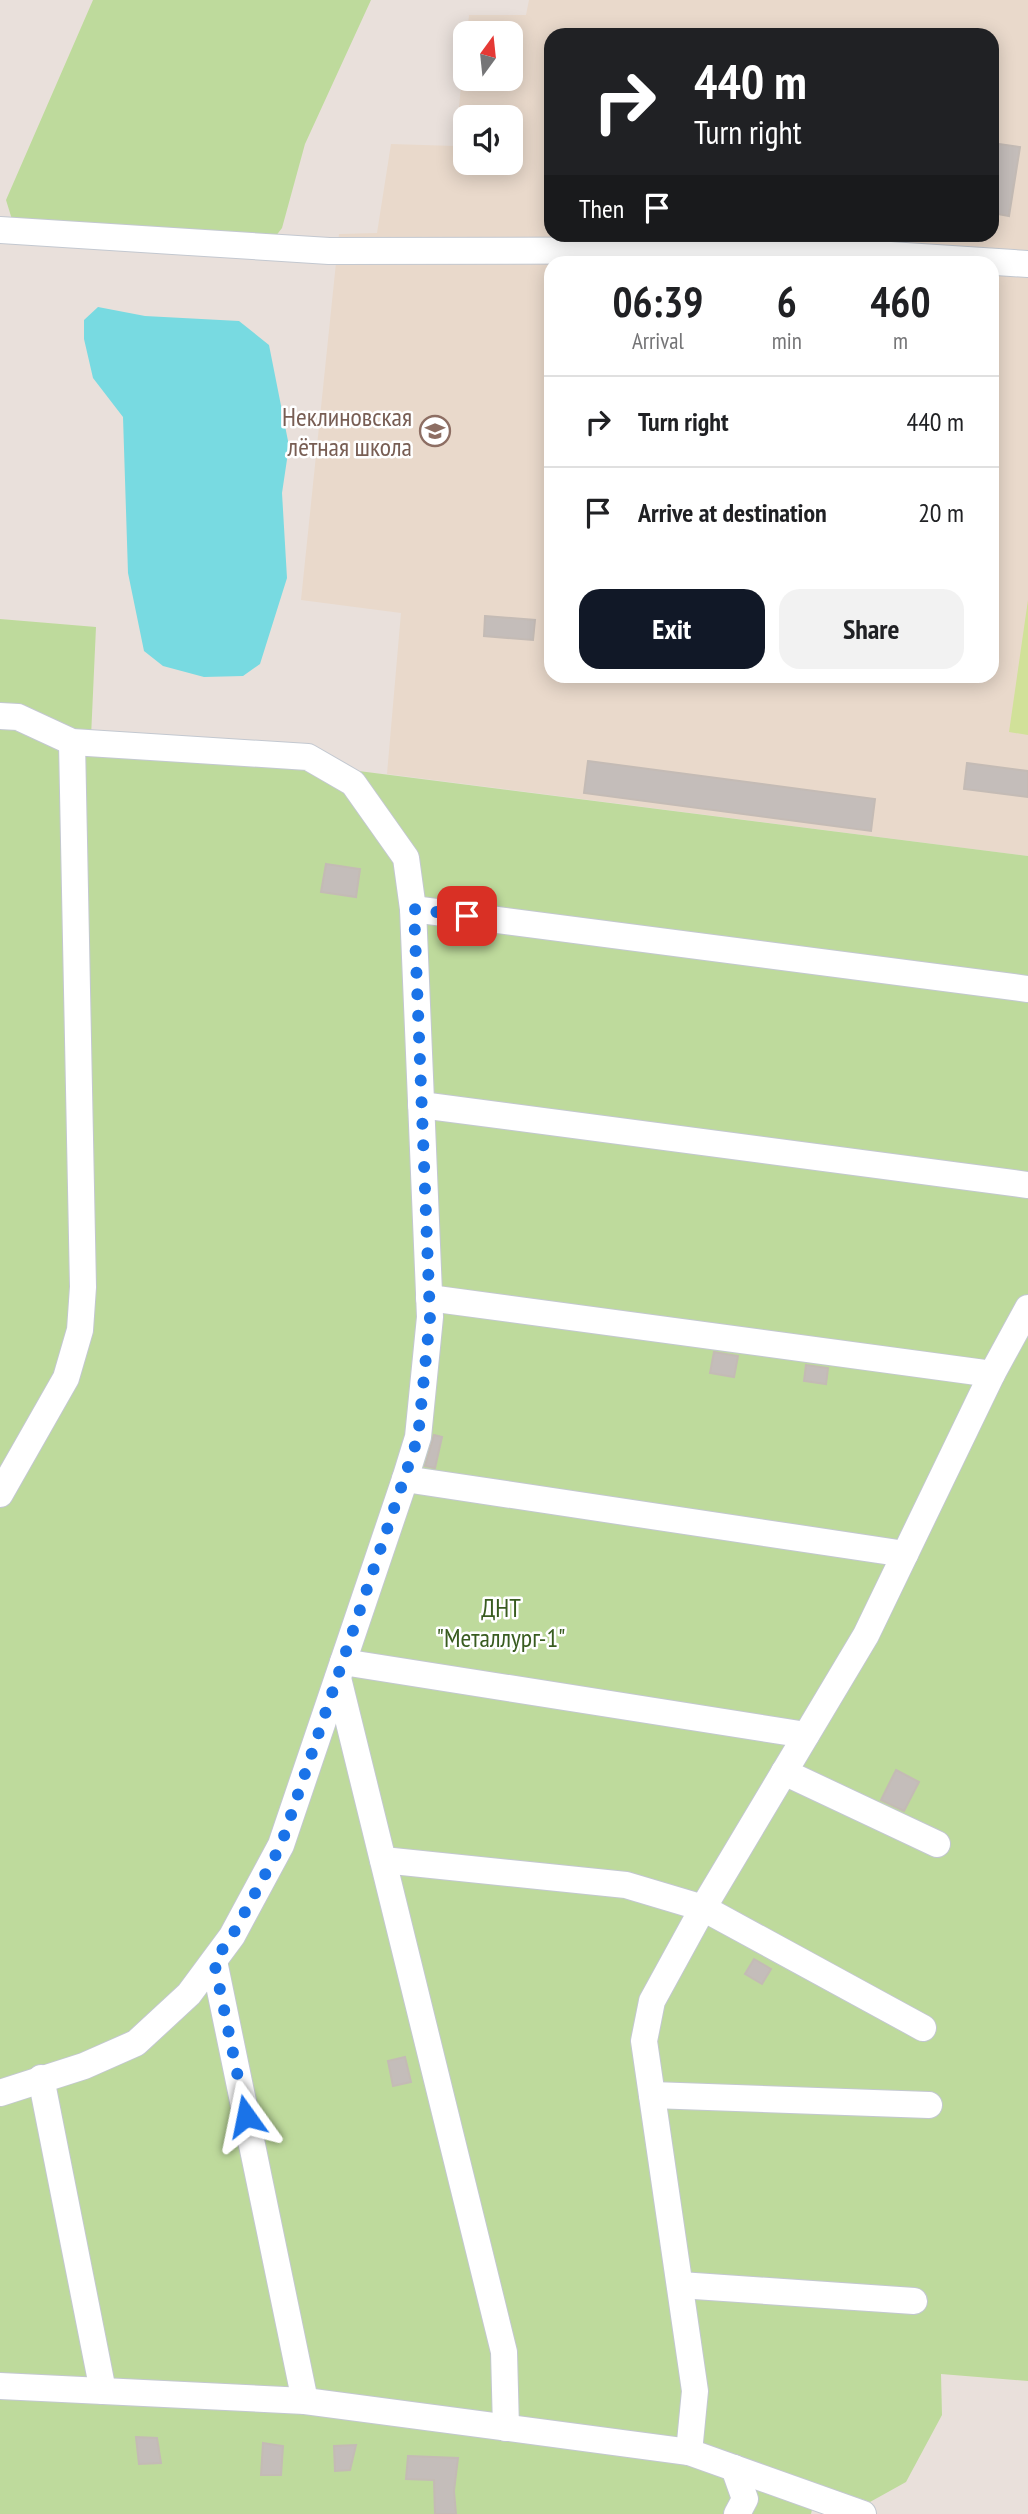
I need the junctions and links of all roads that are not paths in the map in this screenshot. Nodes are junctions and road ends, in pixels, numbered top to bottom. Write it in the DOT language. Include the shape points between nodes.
graph roads {
  1 [pos="0,230"];
  2 [pos="905,256"];
  3 [pos="999,262"];
  4 [pos="1028,264"];
  5 [pos="0,716"];
  6 [pos="72,742"];
  7 [pos="414,909"];
  8 [pos="1028,989"];
  9 [pos="421,1105"];
  10 [pos="1028,1185"];
  11 [pos="429,1298"];
  12 [pos="1028,1308"];
  13 [pos="992,1374"];
  14 [pos="405,1479"];
  15 [pos="0,1494"];
  16 [pos="905,1554"];
  17 [pos="341,1670"];
  18 [pos="806,1735"];
  19 [pos="784,1772"];
  20 [pos="937,1844"];
  21 [pos="383,1860"];
  22 [pos="703,1908"];
  23 [pos="214,1961"];
  24 [pos="923,2028"];
  25 [pos="41,2078"];
  26 [pos="0,2093"];
  27 [pos="652,2095"];
  28 [pos="929,2105"];
  29 [pos="680,2285"];
  30 [pos="914,2301"];
  31 [pos="0,2386"];
  32 [pos="103,2391"];
  33 [pos="305,2401"];
  34 [pos="506,2428"];
  35 [pos="689,2452"];
  36 [pos="734,2468"];
  37 [pos="811,2505"];
  38 [pos="737,2514"];
  39 [pos="863,2514"];
  1 -- 2 [label="street" via="329,251 813,250"];
  3 -- 4 [label="street"];
  5 -- 6 [label="street" via="18,717"];
  6 -- 7 [label="street" via="308,757 353,783 406,858"];
  6 -- 15 [label="street" via="83,1287 80,1330 66,1378"];
  7 -- 8 [label="street"];
  7 -- 9 [label="street"];
  9 -- 10 [label="street"];
  9 -- 11 [label="street"];
  11 -- 13 [label="street"];
  11 -- 14 [label="street" via="418,1437"];
  12 -- 13 [label="street"];
  13 -- 16 [label="street"];
  14 -- 16 [label="street"];
  14 -- 17 [label="street"];
  16 -- 18 [label="street" via="866,1635"];
  17 -- 18 [label="street"];
  17 -- 21 [label="street"];
  17 -- 23 [label="street" via="281,1845"];
  18 -- 19 [label="street"];
  19 -- 20 [label="street"];
  19 -- 22 [label="street"];
  21 -- 22 [label="street" via="626,1885"];
  21 -- 34 [label="street" via="504,2352"];
  22 -- 24 [label="street"];
  22 -- 27 [label="street" via="652,2001 644,2041"];
  23 -- 25 [label="street" via="189,1994 136,2043 84,2066"];
  23 -- 33 [label="street"];
  25 -- 26 [label="street"];
  25 -- 32 [label="street"];
  27 -- 28 [label="street"];
  27 -- 29 [label="street"];
  29 -- 30 [label="street"];
  29 -- 35 [label="street" via="695,2391"];
  31 -- 32 [label="street"];
  32 -- 33 [label="street"];
  33 -- 34 [label="street"];
  34 -- 35 [label="street"];
  35 -- 36 [label="street"];
  36 -- 37 [label="street"];
  36 -- 38 [label="street" via="745,2499"];
  37 -- 39 [label="street"];
}
